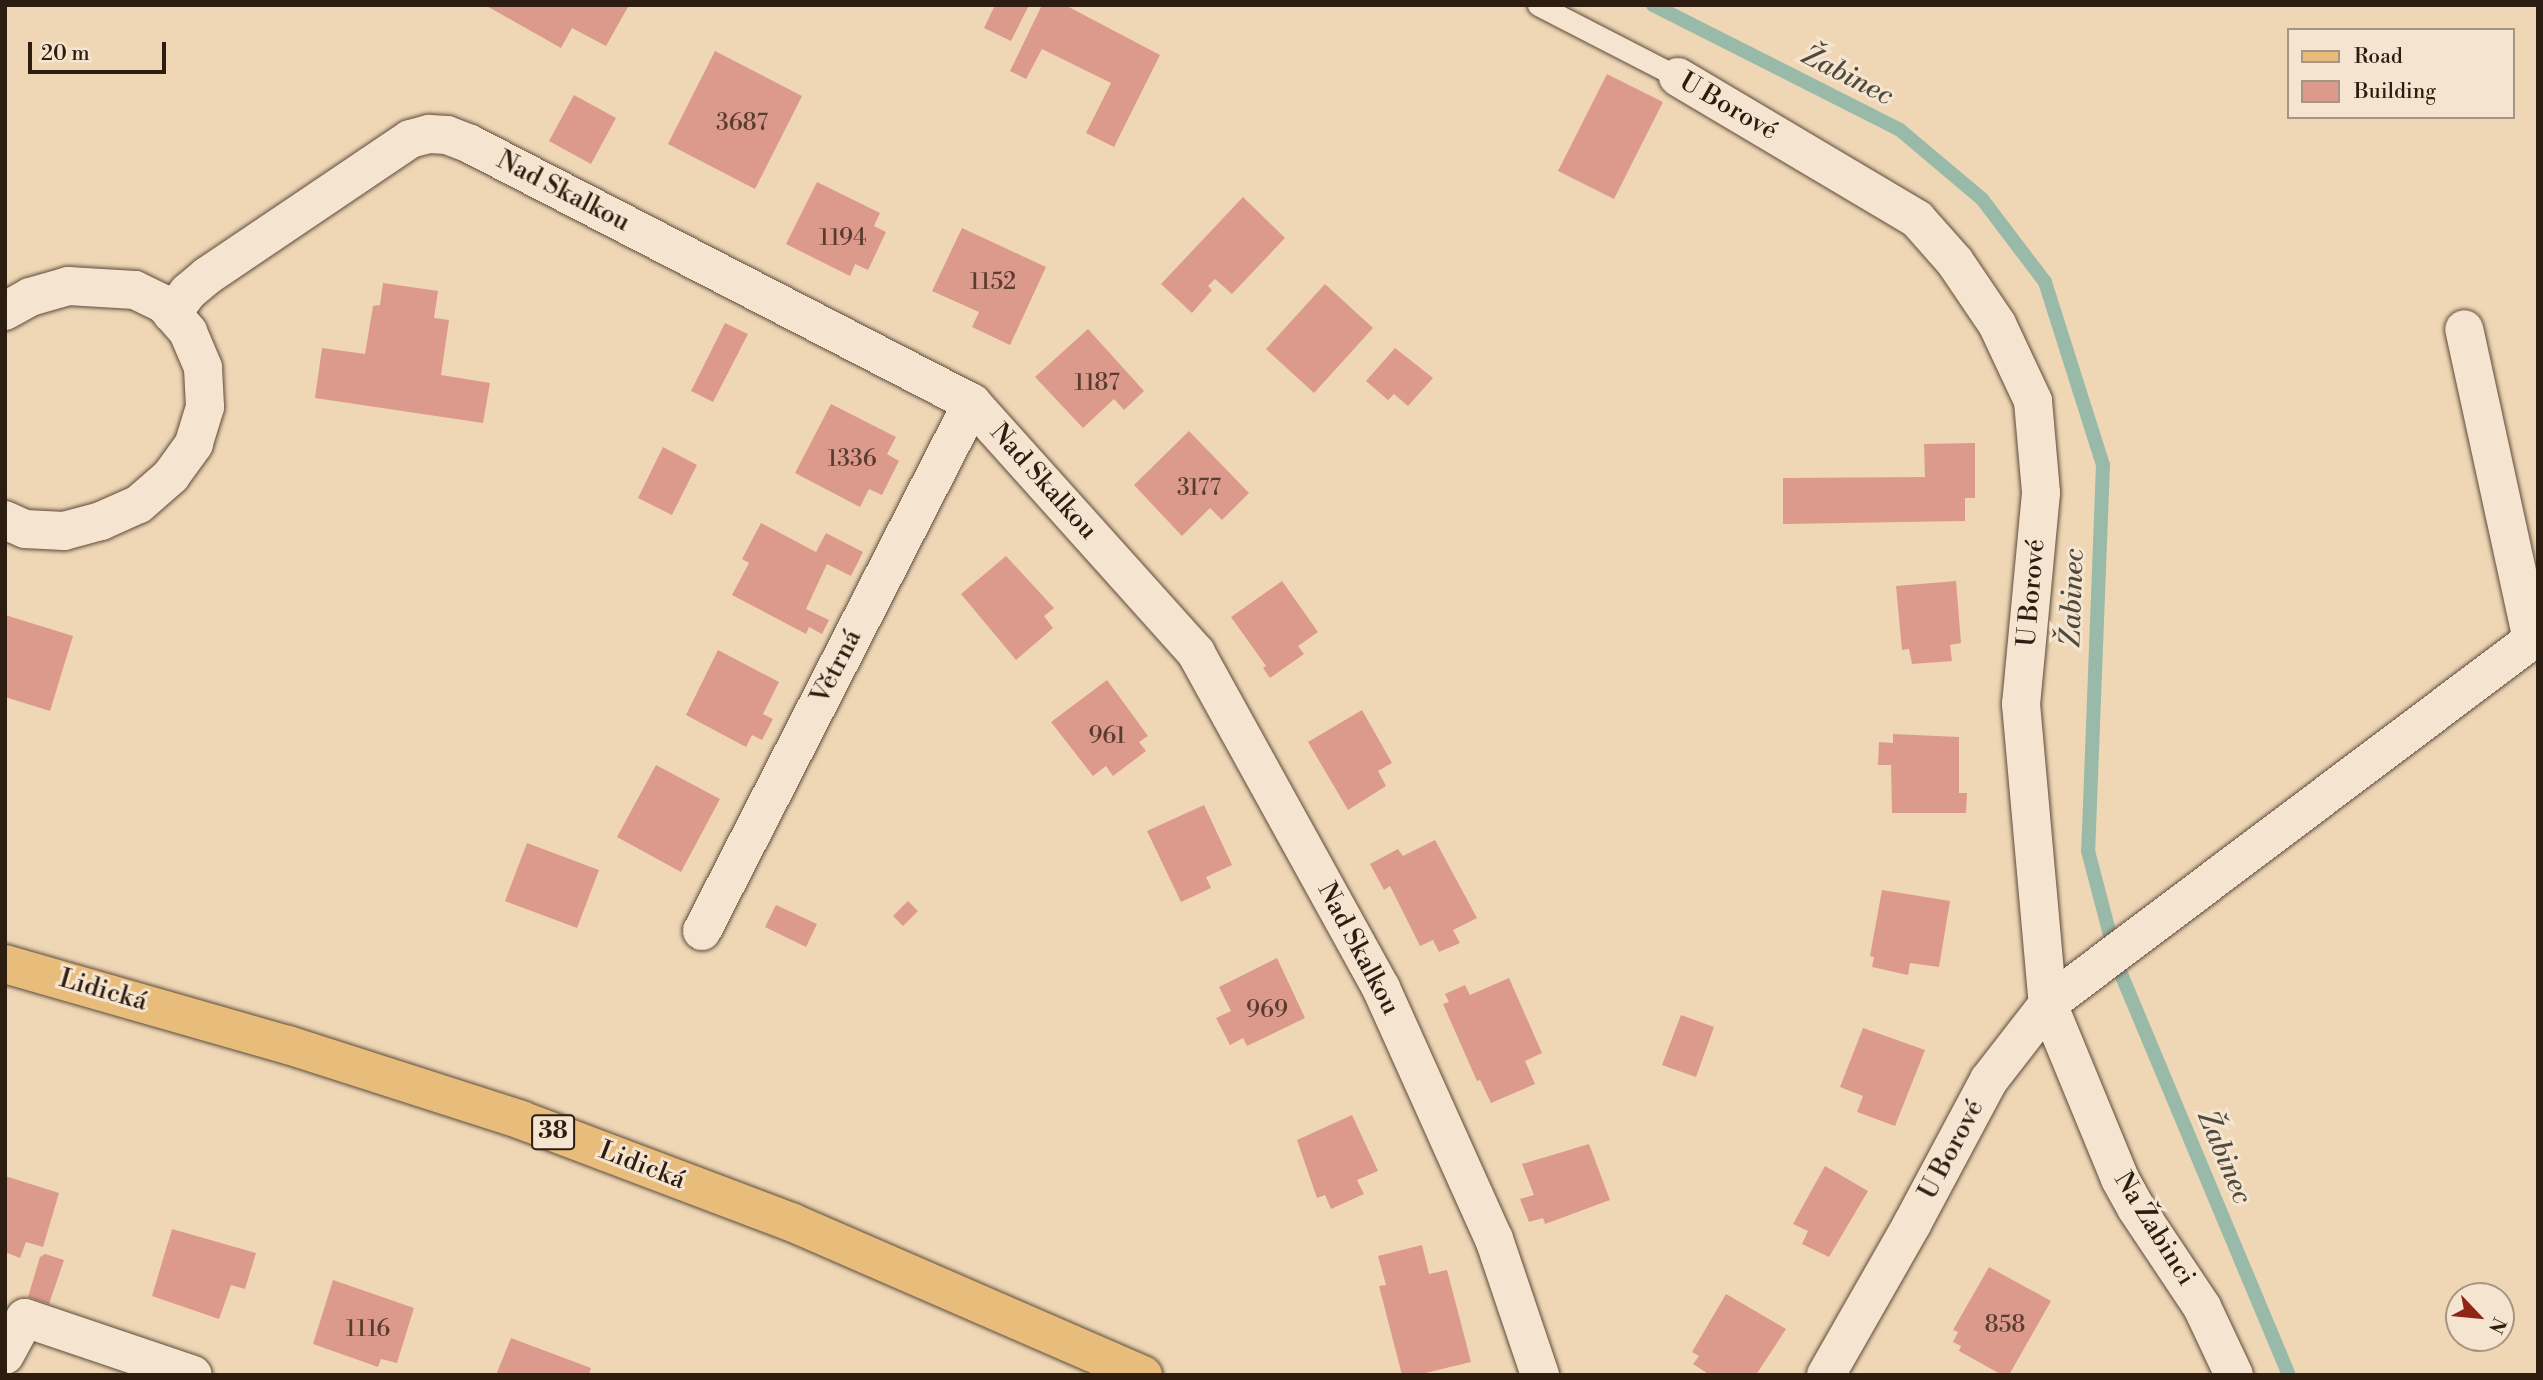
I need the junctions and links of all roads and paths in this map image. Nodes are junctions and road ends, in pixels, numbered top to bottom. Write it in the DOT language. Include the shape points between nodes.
graph roads {
  1 [pos="1538,5"];
  2 [pos="1678,78"];
  3 [pos="5,311"];
  4 [pos="172,314"];
  5 [pos="2464,329"];
  6 [pos="972,403"];
  7 [pos="5,520"];
  8 [pos="702,932"];
  9 [pos="5,964"];
  10 [pos="2048,1004"];
  11 [pos="5,1355"];
  12 [pos="192,1375"];
  13 [pos="1143,1375"];
  14 [pos="1540,1375"];
  15 [pos="1826,1375"];
  16 [pos="2234,1375"];
  1 -- 2 [label="lane, U Borové"];
  2 -- 10 [label="street, U Borové" via="1917,219 1955,262 1997,324 2033,401 2041,493 2021,704"];
  3 -- 4 [label="street" via="30,297 68,286 106,286 135,290"];
  4 -- 6 [label="street, Nad Skalkou" via="207,276 410,139 447,135"];
  4 -- 7 [label="street" via="188,332 203,368 205,407 194,444 171,476 139,504 64,531 25,529"];
  5 -- 10 [label="street" via="2532,640"];
  6 -- 8 [label="street, Větrná"];
  6 -- 14 [label="street, Nad Skalkou" via="1196,653 1381,988 1494,1239"];
  9 -- 13 [label="main road, Lidická / 38" via="288,1045 521,1120 791,1222"];
  10 -- 15 [label="street, U Borové" via="1989,1080"];
  10 -- 16 [label="street, Na Žabinci" via="2120,1180 2202,1307"];
  11 -- 12 [label="street" via="25,1318"];
}
